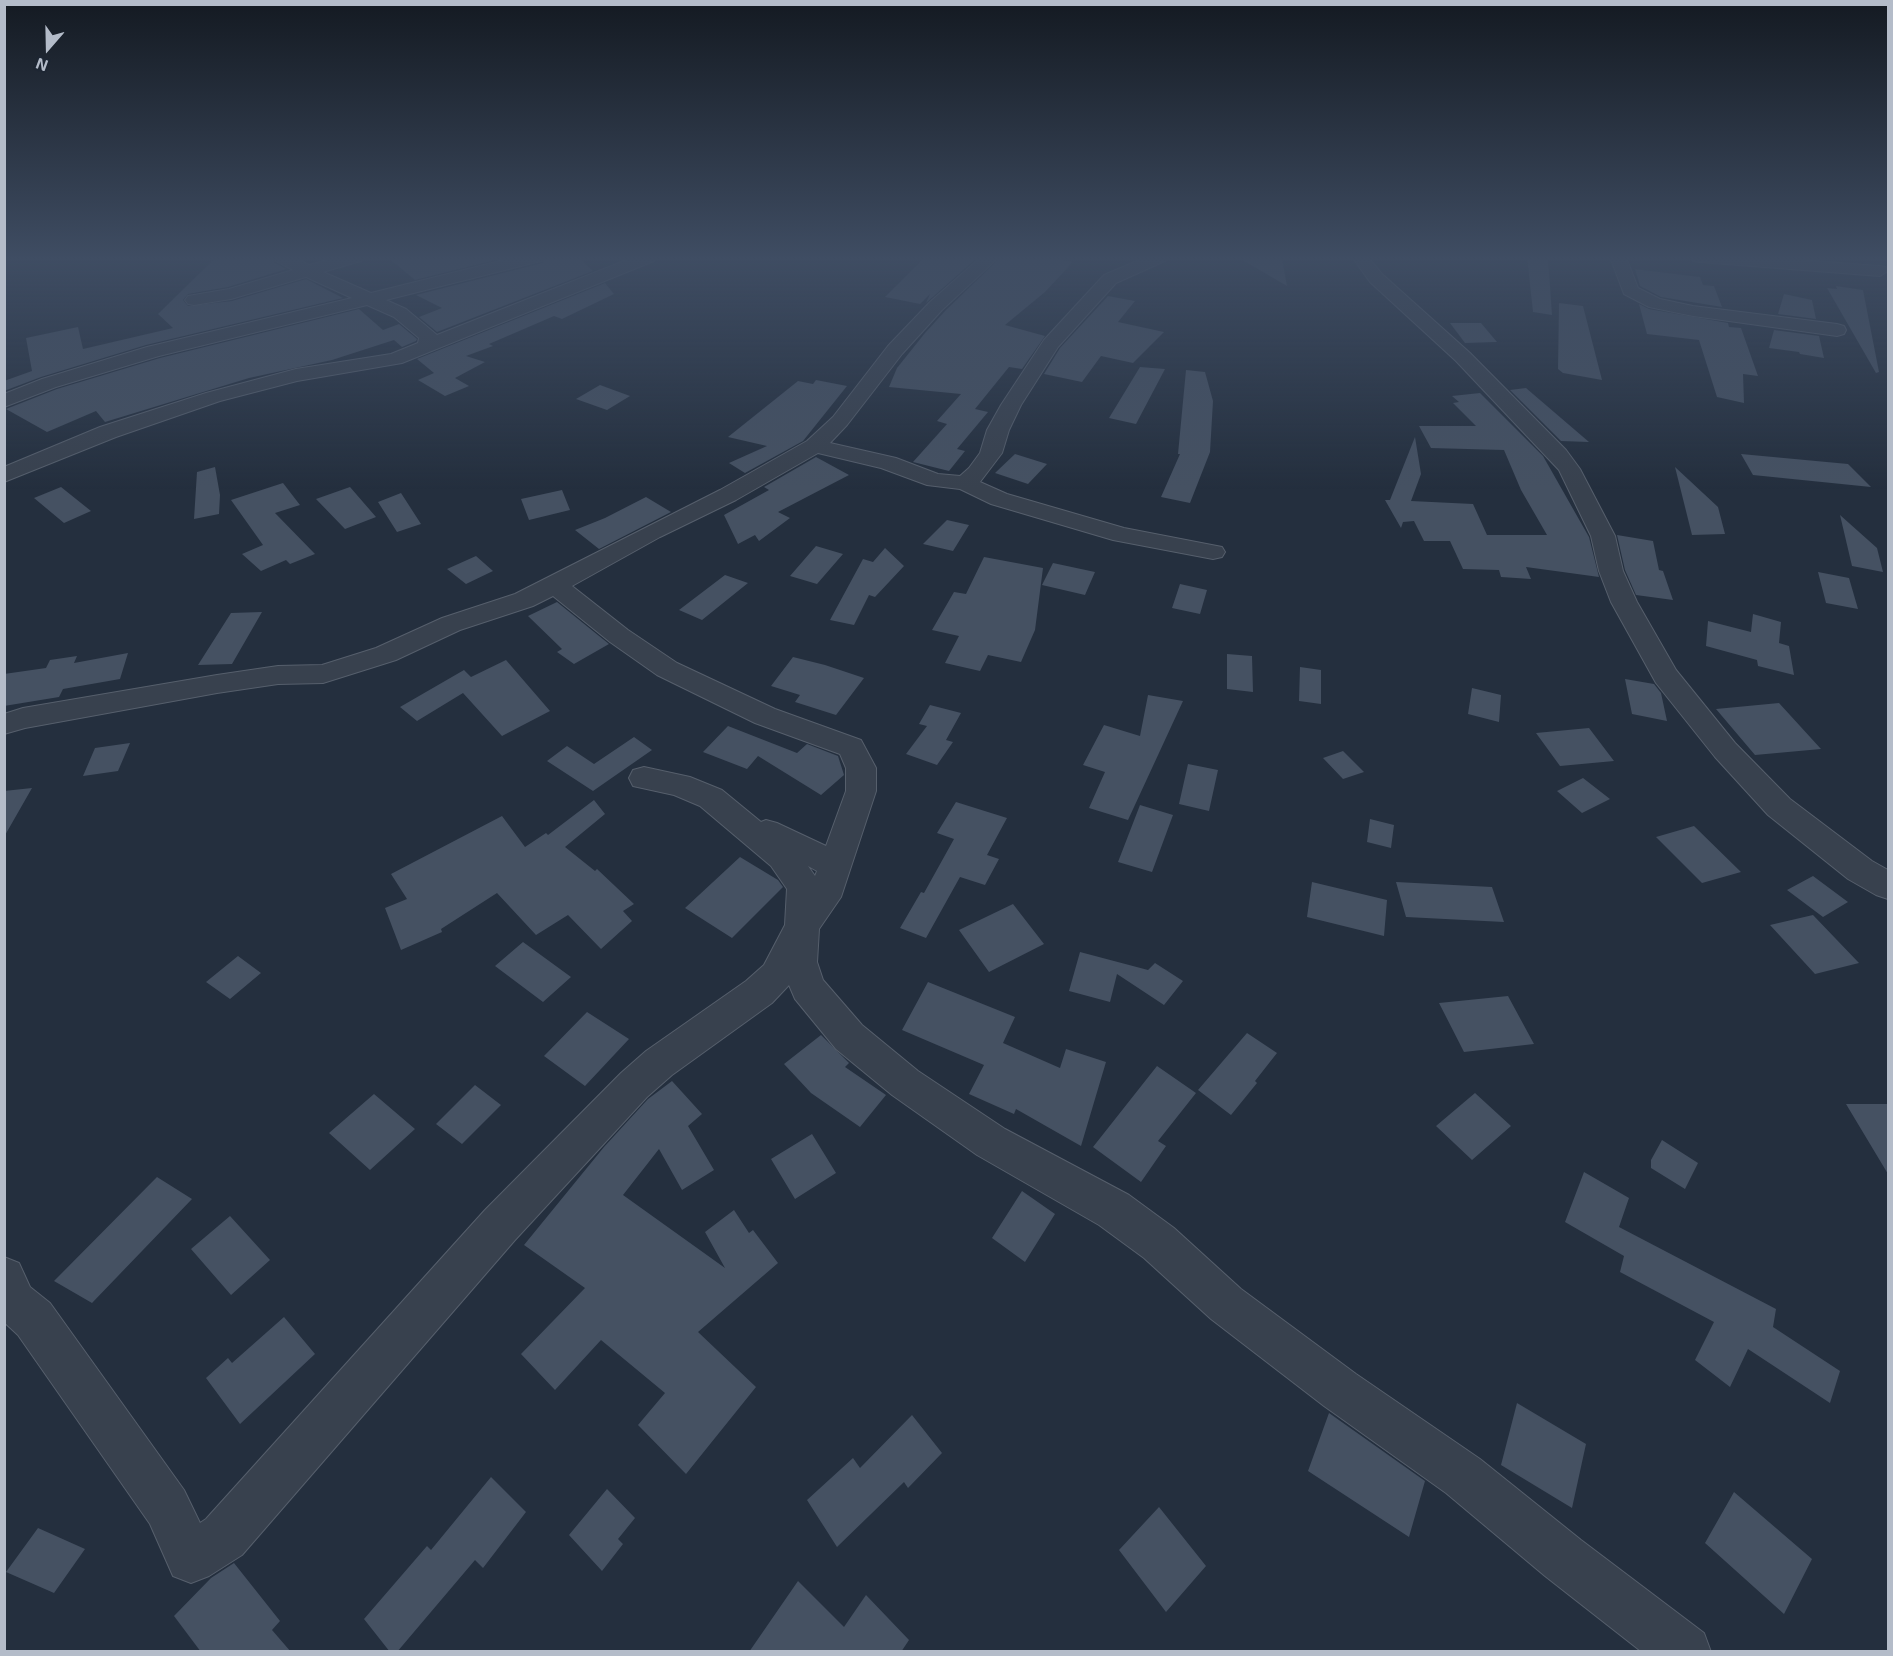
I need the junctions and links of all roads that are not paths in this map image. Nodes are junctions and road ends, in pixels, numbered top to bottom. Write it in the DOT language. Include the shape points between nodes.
graph roads {
  1 [pos="224,334"];
  2 [pos="426,334"];
  3 [pos="456,334"];
  4 [pos="911,334"];
  5 [pos="1061,334"];
  6 [pos="1438,334"];
  7 [pos="427,346"];
  8 [pos="4,401"];
  9 [pos="815,446"];
  10 [pos="4,475"];
  11 [pos="965,483"];
  12 [pos="1213,552"];
  13 [pos="555,585"];
  14 [pos="4,724"];
  15 [pos="645,778"];
  16 [pos="735,818"];
  17 [pos="836,865"];
  18 [pos="1888,886"];
  19 [pos="802,925"];
  20 [pos="4,1278"];
  21 [pos="1685,1652"];
  1 -- 8 [label="street" via="154,351"];
  2 -- 7 [label="street"];
  3 -- 7 [label="street"];
  4 -- 9 [label="street"];
  5 -- 11 [label="street" via="1011,405 992,453"];
  6 -- 18 [label="street" via="1569,469 1603,536 1611,571 1651,650 1703,724 1779,807 1860,870"];
  7 -- 10 [label="street" via="395,359 296,375 187,405 108,432"];
  9 -- 11 [label="street" via="888,463 935,480"];
  9 -- 13 [label="street"];
  11 -- 12 [label="street" via="999,499 1121,535"];
  13 -- 14 [label="street" via="524,600 451,624 386,654 323,674 278,675 217,684"];
  13 -- 17 [label="street" via="667,669 765,716 851,747 861,768 861,791"];
  15 -- 16 [label="street" via="679,785 711,798"];
  16 -- 17 [label="street"];
  16 -- 19 [label="street" via="782,858 804,886"];
  17 -- 19 [label="street" via="824,897"];
  19 -- 20 [label="street" via="776,976 634,1085 500,1225 224,1537 191,1558 167,1507 34,1319 15,1302"];
  19 -- 21 [label="street" via="800,962 808,987 849,1037 904,1083 991,1142 1114,1210 1159,1243 1226,1304 1463,1476"];
}
